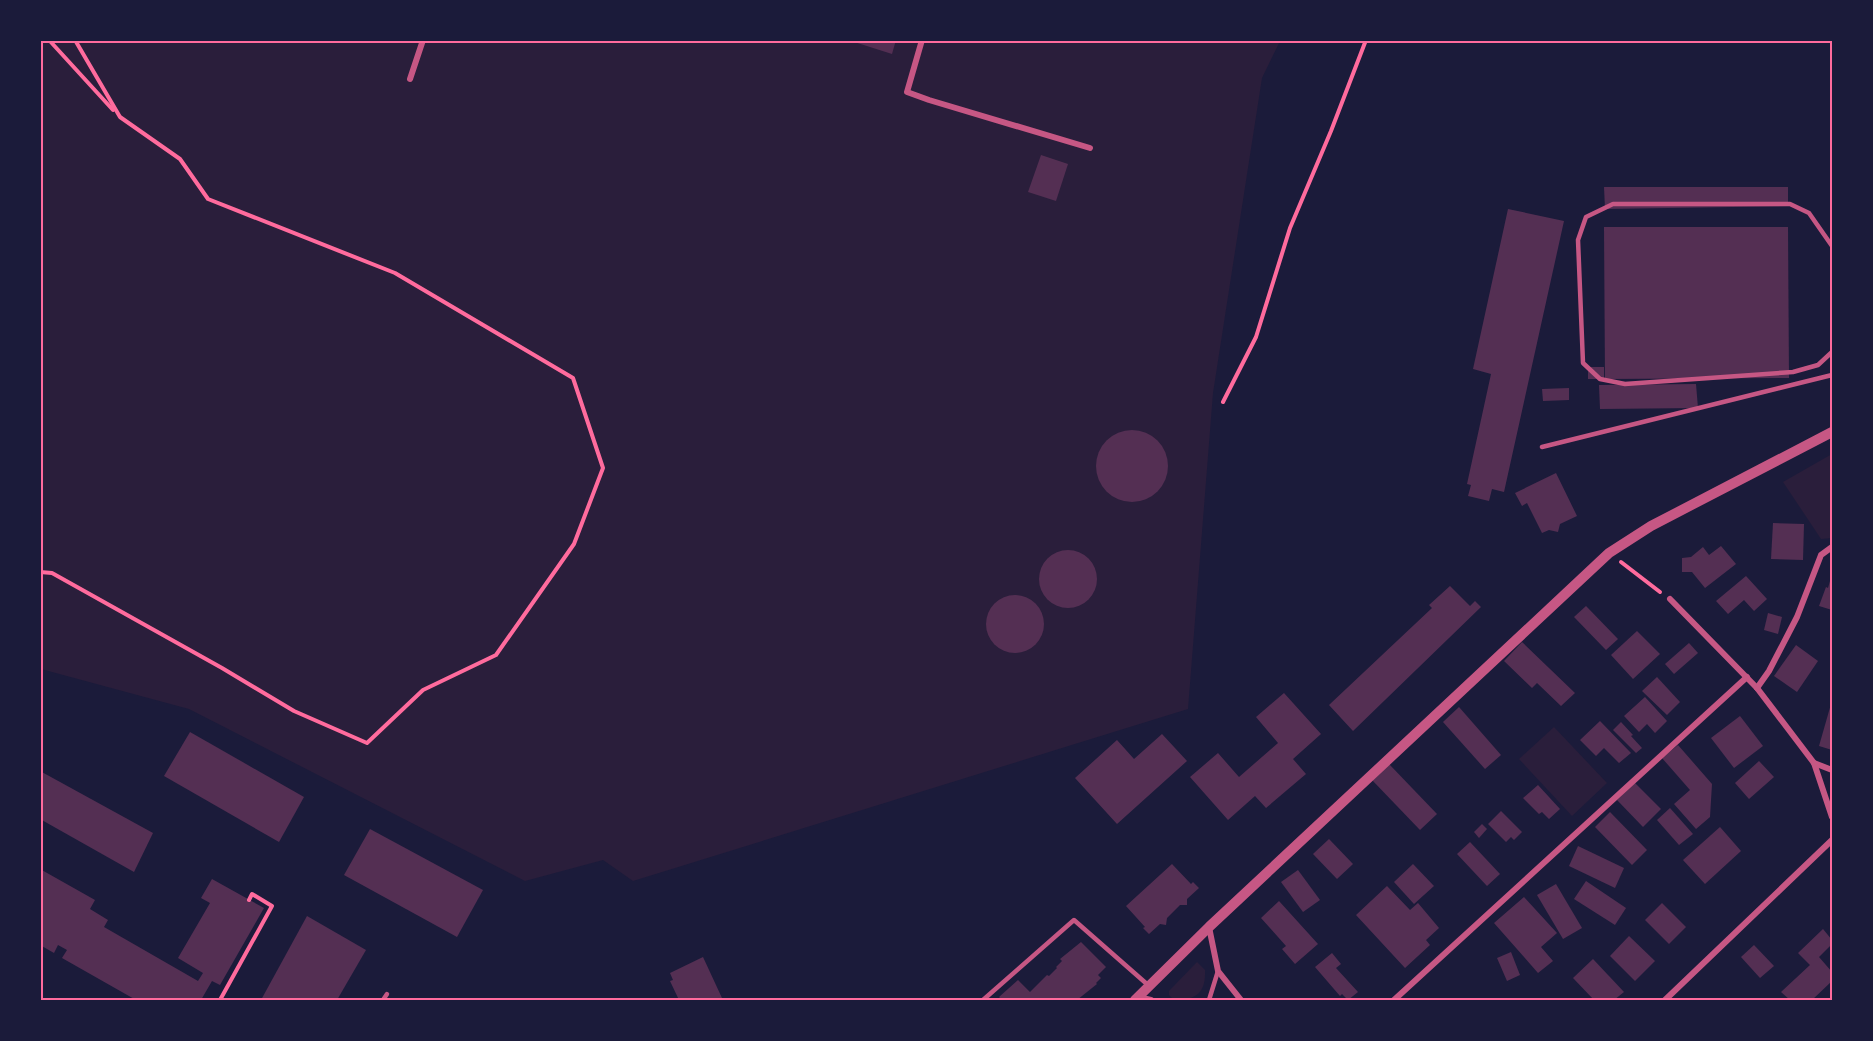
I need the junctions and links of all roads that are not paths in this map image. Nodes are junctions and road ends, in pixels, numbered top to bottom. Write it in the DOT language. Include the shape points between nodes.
graph roads {
  1 [pos="423,40"];
  2 [pos="922,40"];
  3 [pos="410,79"];
  4 [pos="1090,148"];
  5 [pos="1833,246"];
  6 [pos="1833,352"];
  7 [pos="1833,375"];
  8 [pos="1833,432"];
  9 [pos="1542,447"];
  10 [pos="1833,547"];
  11 [pos="1670,599"];
  12 [pos="1747,677"];
  13 [pos="1757,688"];
  14 [pos="1814,763"];
  15 [pos="1833,770"];
  16 [pos="1833,817"];
  17 [pos="1833,840"];
  18 [pos="1209,927"];
  19 [pos="1218,971"];
  20 [pos="1149,986"];
  21 [pos="387,994"];
  22 [pos="1137,999"];
  23 [pos="383,1000"];
  24 [pos="983,1000"];
  25 [pos="1151,1000"];
  26 [pos="1209,1000"];
  27 [pos="1240,1000"];
  28 [pos="1394,1000"];
  29 [pos="1665,1000"];
  1 -- 3 [label="street"];
  2 -- 4 [label="street" via="907,92"];
  5 -- 6 [label="lane" via="1809,213 1790,204 1613,204 1586,217 1578,240 1583,363 1600,379 1625,384 1793,372 1818,365"];
  7 -- 9 [label="lane"];
  8 -- 18 [label="street" via="1651,526 1609,553"];
  10 -- 13 [label="street" via="1821,555 1793,626"];
  11 -- 12 [label="street"];
  12 -- 13 [label="street"];
  12 -- 28 [label="street"];
  13 -- 14 [label="street"];
  14 -- 15 [label="street"];
  14 -- 16 [label="street"];
  17 -- 29 [label="street"];
  18 -- 19 [label="street"];
  18 -- 20 [label="street"];
  19 -- 26 [label="lane"];
  19 -- 27 [label="street"];
  20 -- 22 [label="street"];
  20 -- 24 [label="lane" via="1074,920"];
  21 -- 23 [label="lane"];
  22 -- 25 [label="street"];
}
